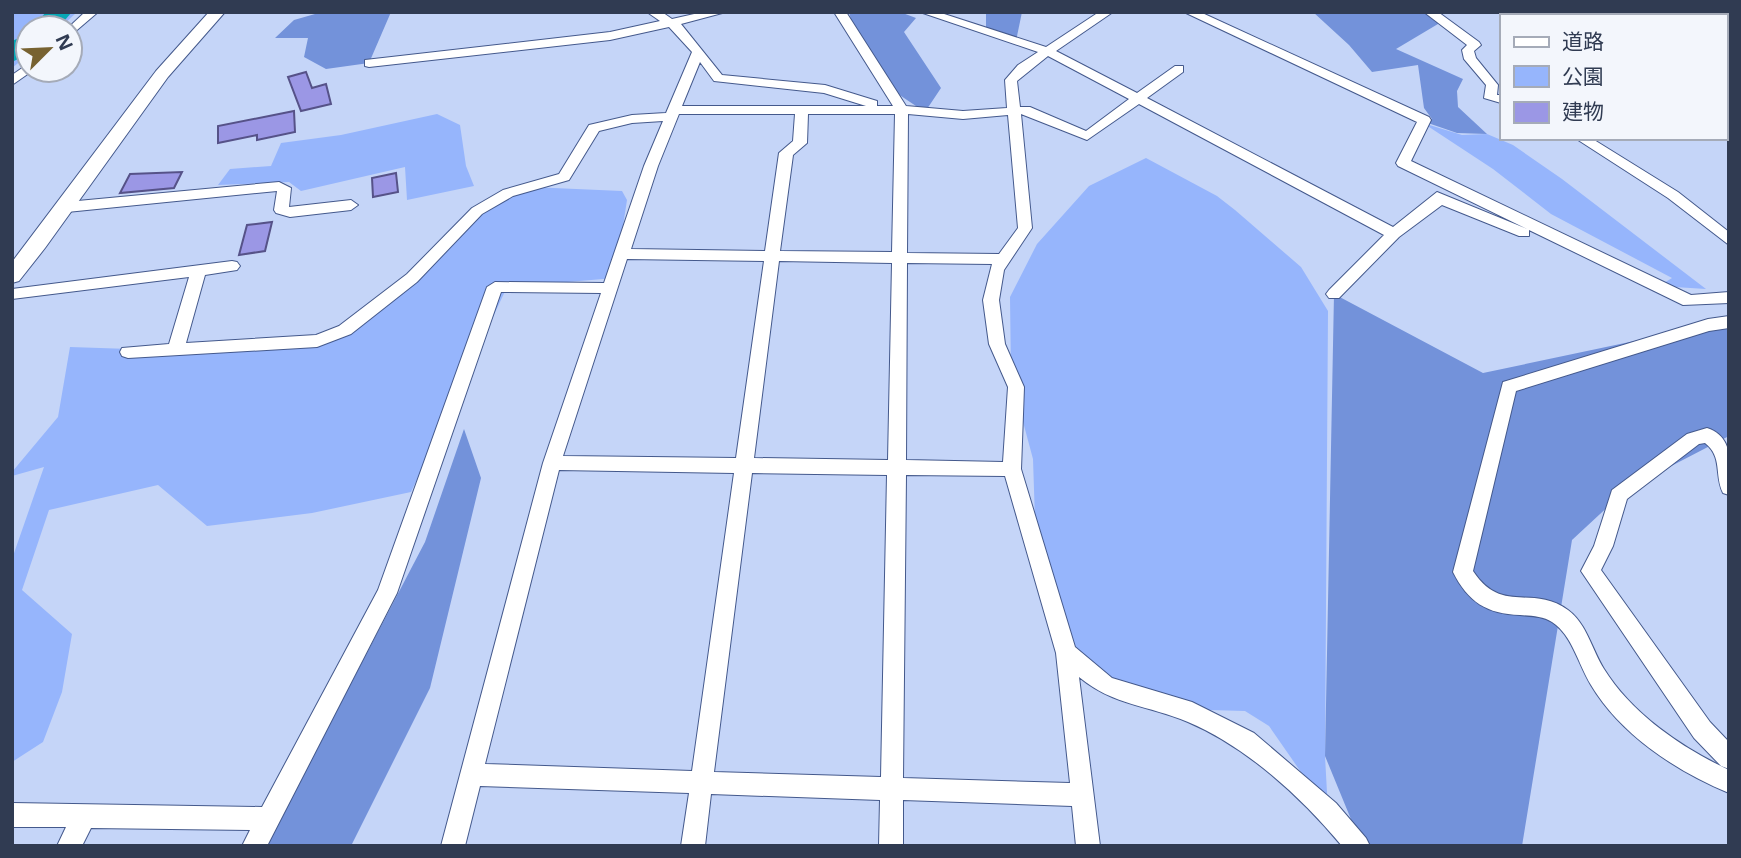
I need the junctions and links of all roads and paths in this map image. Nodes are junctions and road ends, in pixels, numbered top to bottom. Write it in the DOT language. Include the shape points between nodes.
graph roads {
  1 [pos="218,12"];
  2 [pos="653,12"];
  3 [pos="720,12"];
  4 [pos="840,12"];
  5 [pos="926,12"];
  6 [pos="1107,12"];
  7 [pos="1190,12"];
  8 [pos="1430,12"];
  9 [pos="671,22"];
  10 [pos="1048,51"];
  11 [pos="698,52"];
  12 [pos="369,62"];
  13 [pos="1179,69"];
  14 [pos="1138,99"];
  15 [pos="1500,99"];
  16 [pos="802,110"];
  17 [pos="896,110"];
  18 [pos="1016,111"];
  19 [pos="675,114"];
  20 [pos="1584,140"];
  21 [pos="351,205"];
  22 [pos="67,207"];
  23 [pos="1395,234"];
  24 [pos="1563,240"];
  25 [pos="1729,240"];
  26 [pos="622,254"];
  27 [pos="774,255"];
  28 [pos="900,257"];
  29 [pos="1002,259"];
  30 [pos="232,266"];
  31 [pos="199,270"];
  32 [pos="12,276"];
  33 [pos="611,288"];
  34 [pos="12,293"];
  35 [pos="1334,294"];
  36 [pos="1729,297"];
  37 [pos="1729,322"];
  38 [pos="176,349"];
  39 [pos="128,352"];
  40 [pos="552,463"];
  41 [pos="745,464"];
  42 [pos="897,467"];
  43 [pos="1012,469"];
  44 [pos="1729,488"];
  45 [pos="1066,653"];
  46 [pos="1729,758"];
  47 [pos="473,775"];
  48 [pos="1729,782"];
  49 [pos="702,784"];
  50 [pos="892,791"];
  51 [pos="1082,795"];
  52 [pos="12,815"];
  53 [pos="85,816"];
  54 [pos="270,819"];
  55 [pos="69,846"];
  56 [pos="254,846"];
  57 [pos="453,846"];
  58 [pos="693,846"];
  59 [pos="891,846"];
  60 [pos="1088,846"];
  61 [pos="1358,846"];
  1 -- 22 [label="street" via="160,77"];
  2 -- 9 [label="street"];
  3 -- 9 [label="street"];
  4 -- 17 [label="street"];
  5 -- 10 [label="street"];
  6 -- 10 [label="street"];
  7 -- 24 [label="street" via="1424,120 1403,163"];
  8 -- 15 [label="street" via="1475,45 1468,50 1470,59 1492,85 1490,98"];
  9 -- 11 [label="street"];
  9 -- 12 [label="street" via="610,36"];
  10 -- 14 [label="street"];
  10 -- 18 [label="street" via="1011,80"];
  11 -- 17 [label="street" via="718,78 825,89"];
  11 -- 19 [label="street"];
  13 -- 14 [label="street"];
  14 -- 18 [label="street" via="1087,136 1025,110"];
  14 -- 23 [label="street"];
  16 -- 17 [label="street"];
  16 -- 19 [label="street"];
  16 -- 27 [label="street" via="800,144 786,153"];
  17 -- 18 [label="street" via="963,115"];
  17 -- 28 [label="street"];
  18 -- 29 [label="street" via="1025,228"];
  19 -- 26 [label="street" via="651,166"];
  19 -- 38 [label="street" via="594,128 564,177 508,193 477,211 412,278 345,330 317,341"];
  20 -- 25 [label="street" via="1672,195"];
  21 -- 22 [label="street" via="281,210 284,188 279,186"];
  22 -- 32 [label="street"];
  23 -- 24 [label="street" via="1437,202 1437,197 1518,231"];
  23 -- 35 [label="street"];
  24 -- 36 [label="street" via="1689,301"];
  26 -- 27 [label="street"];
  26 -- 33 [label="street"];
  27 -- 28 [label="street"];
  27 -- 41 [label="street"];
  28 -- 29 [label="street"];
  28 -- 42 [label="street"];
  29 -- 43 [label="street" via="991,300 997,344 1016,387"];
  30 -- 31 [label="street"];
  31 -- 34 [label="street"];
  31 -- 38 [label="street"];
  33 -- 40 [label="street"];
  33 -- 54 [label="street" via="495,287 387,593"];
  37 -- 48 [label="street" via="1508,387 1463,572 1480,596 1509,607 1536,607 1559,615 1576,634 1601,683 1651,736 1697,768"];
  38 -- 39 [label="street"];
  40 -- 41 [label="street"];
  40 -- 47 [label="street"];
  41 -- 42 [label="street"];
  41 -- 49 [label="street"];
  42 -- 43 [label="street"];
  42 -- 50 [label="street"];
  43 -- 45 [label="street"];
  44 -- 46 [label="street" via="1727,456 1718,442 1707,435 1693,439 1619,495 1591,571 1702,730"];
  45 -- 51 [label="street"];
  45 -- 61 [label="street" via="1106,686 1192,713 1246,741 1328,811"];
  47 -- 49 [label="street"];
  47 -- 57 [label="street"];
  49 -- 50 [label="street"];
  49 -- 58 [label="street"];
  50 -- 51 [label="street"];
  50 -- 59 [label="street"];
  51 -- 60 [label="street"];
  52 -- 53 [label="street"];
  53 -- 54 [label="street"];
  53 -- 55 [label="street"];
  54 -- 56 [label="street"];
}
